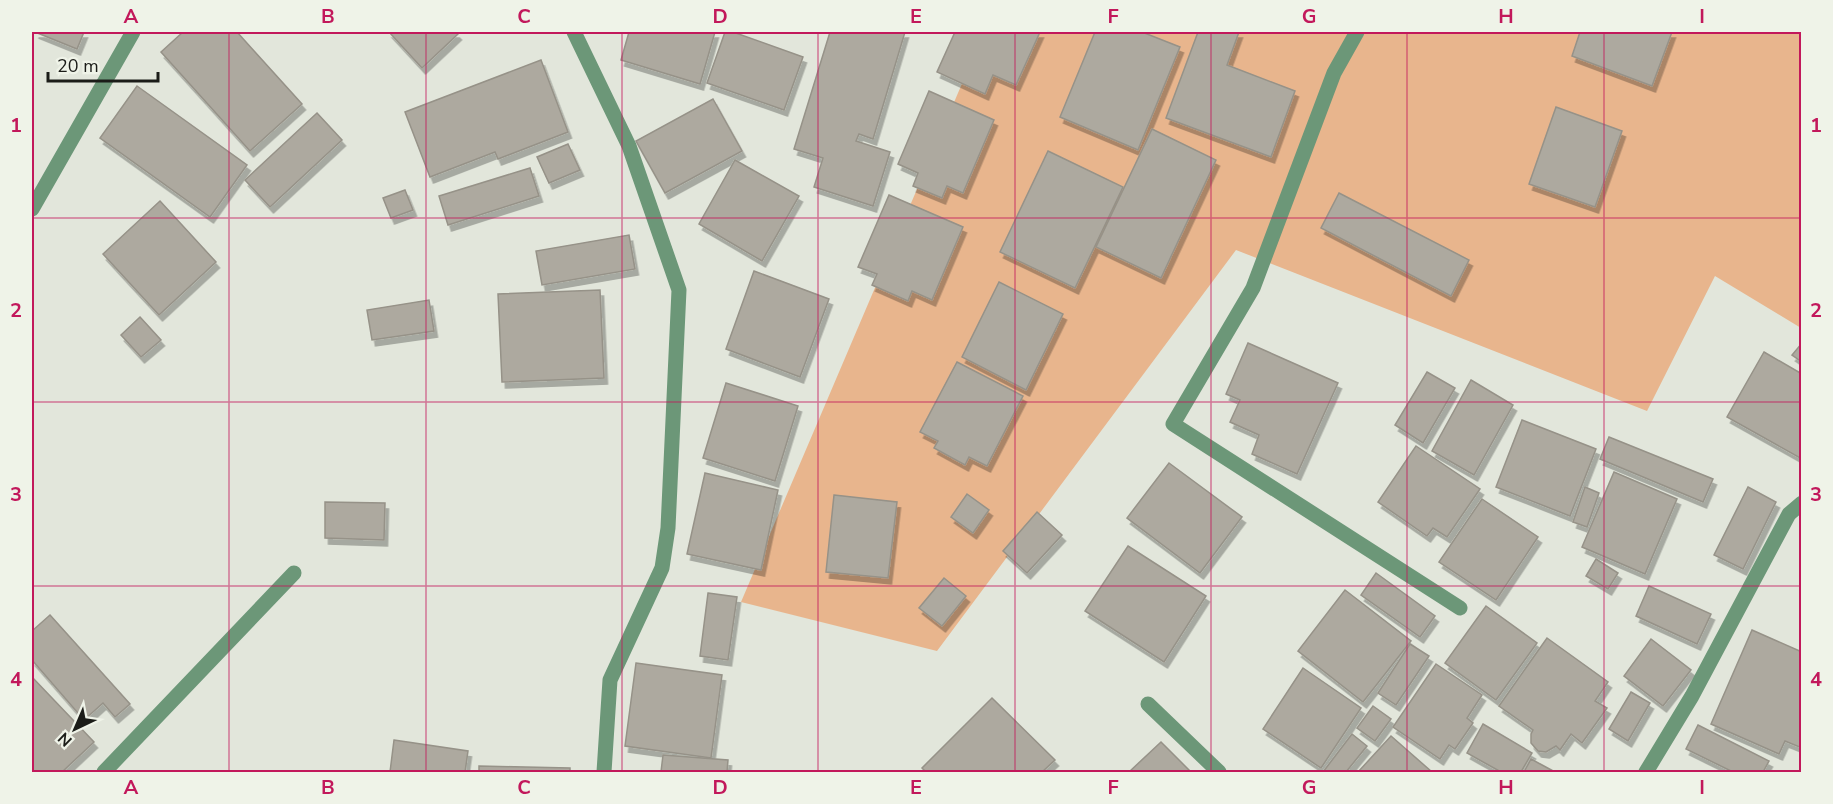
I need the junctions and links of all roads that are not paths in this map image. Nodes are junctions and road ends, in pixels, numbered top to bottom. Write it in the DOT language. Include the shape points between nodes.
graph roads {
  1 [pos="133,32"];
  2 [pos="574,32"];
  3 [pos="1357,32"];
  4 [pos="32,209"];
  5 [pos="1802,503"];
  6 [pos="294,573"];
  7 [pos="1460,608"];
  8 [pos="1148,704"];
  9 [pos="104,772"];
  10 [pos="604,772"];
  11 [pos="1219,772"];
  12 [pos="1646,772"];
  1 -- 4 [label="street"];
  2 -- 10 [label="street" via="629,146 680,290 668,528 662,568 610,680"];
  3 -- 7 [label="street" via="1334,73 1253,288 1173,424"];
  5 -- 12 [label="street" via="1789,514 1692,696"];
  6 -- 9 [label="street"];
  8 -- 11 [label="street"];
}
